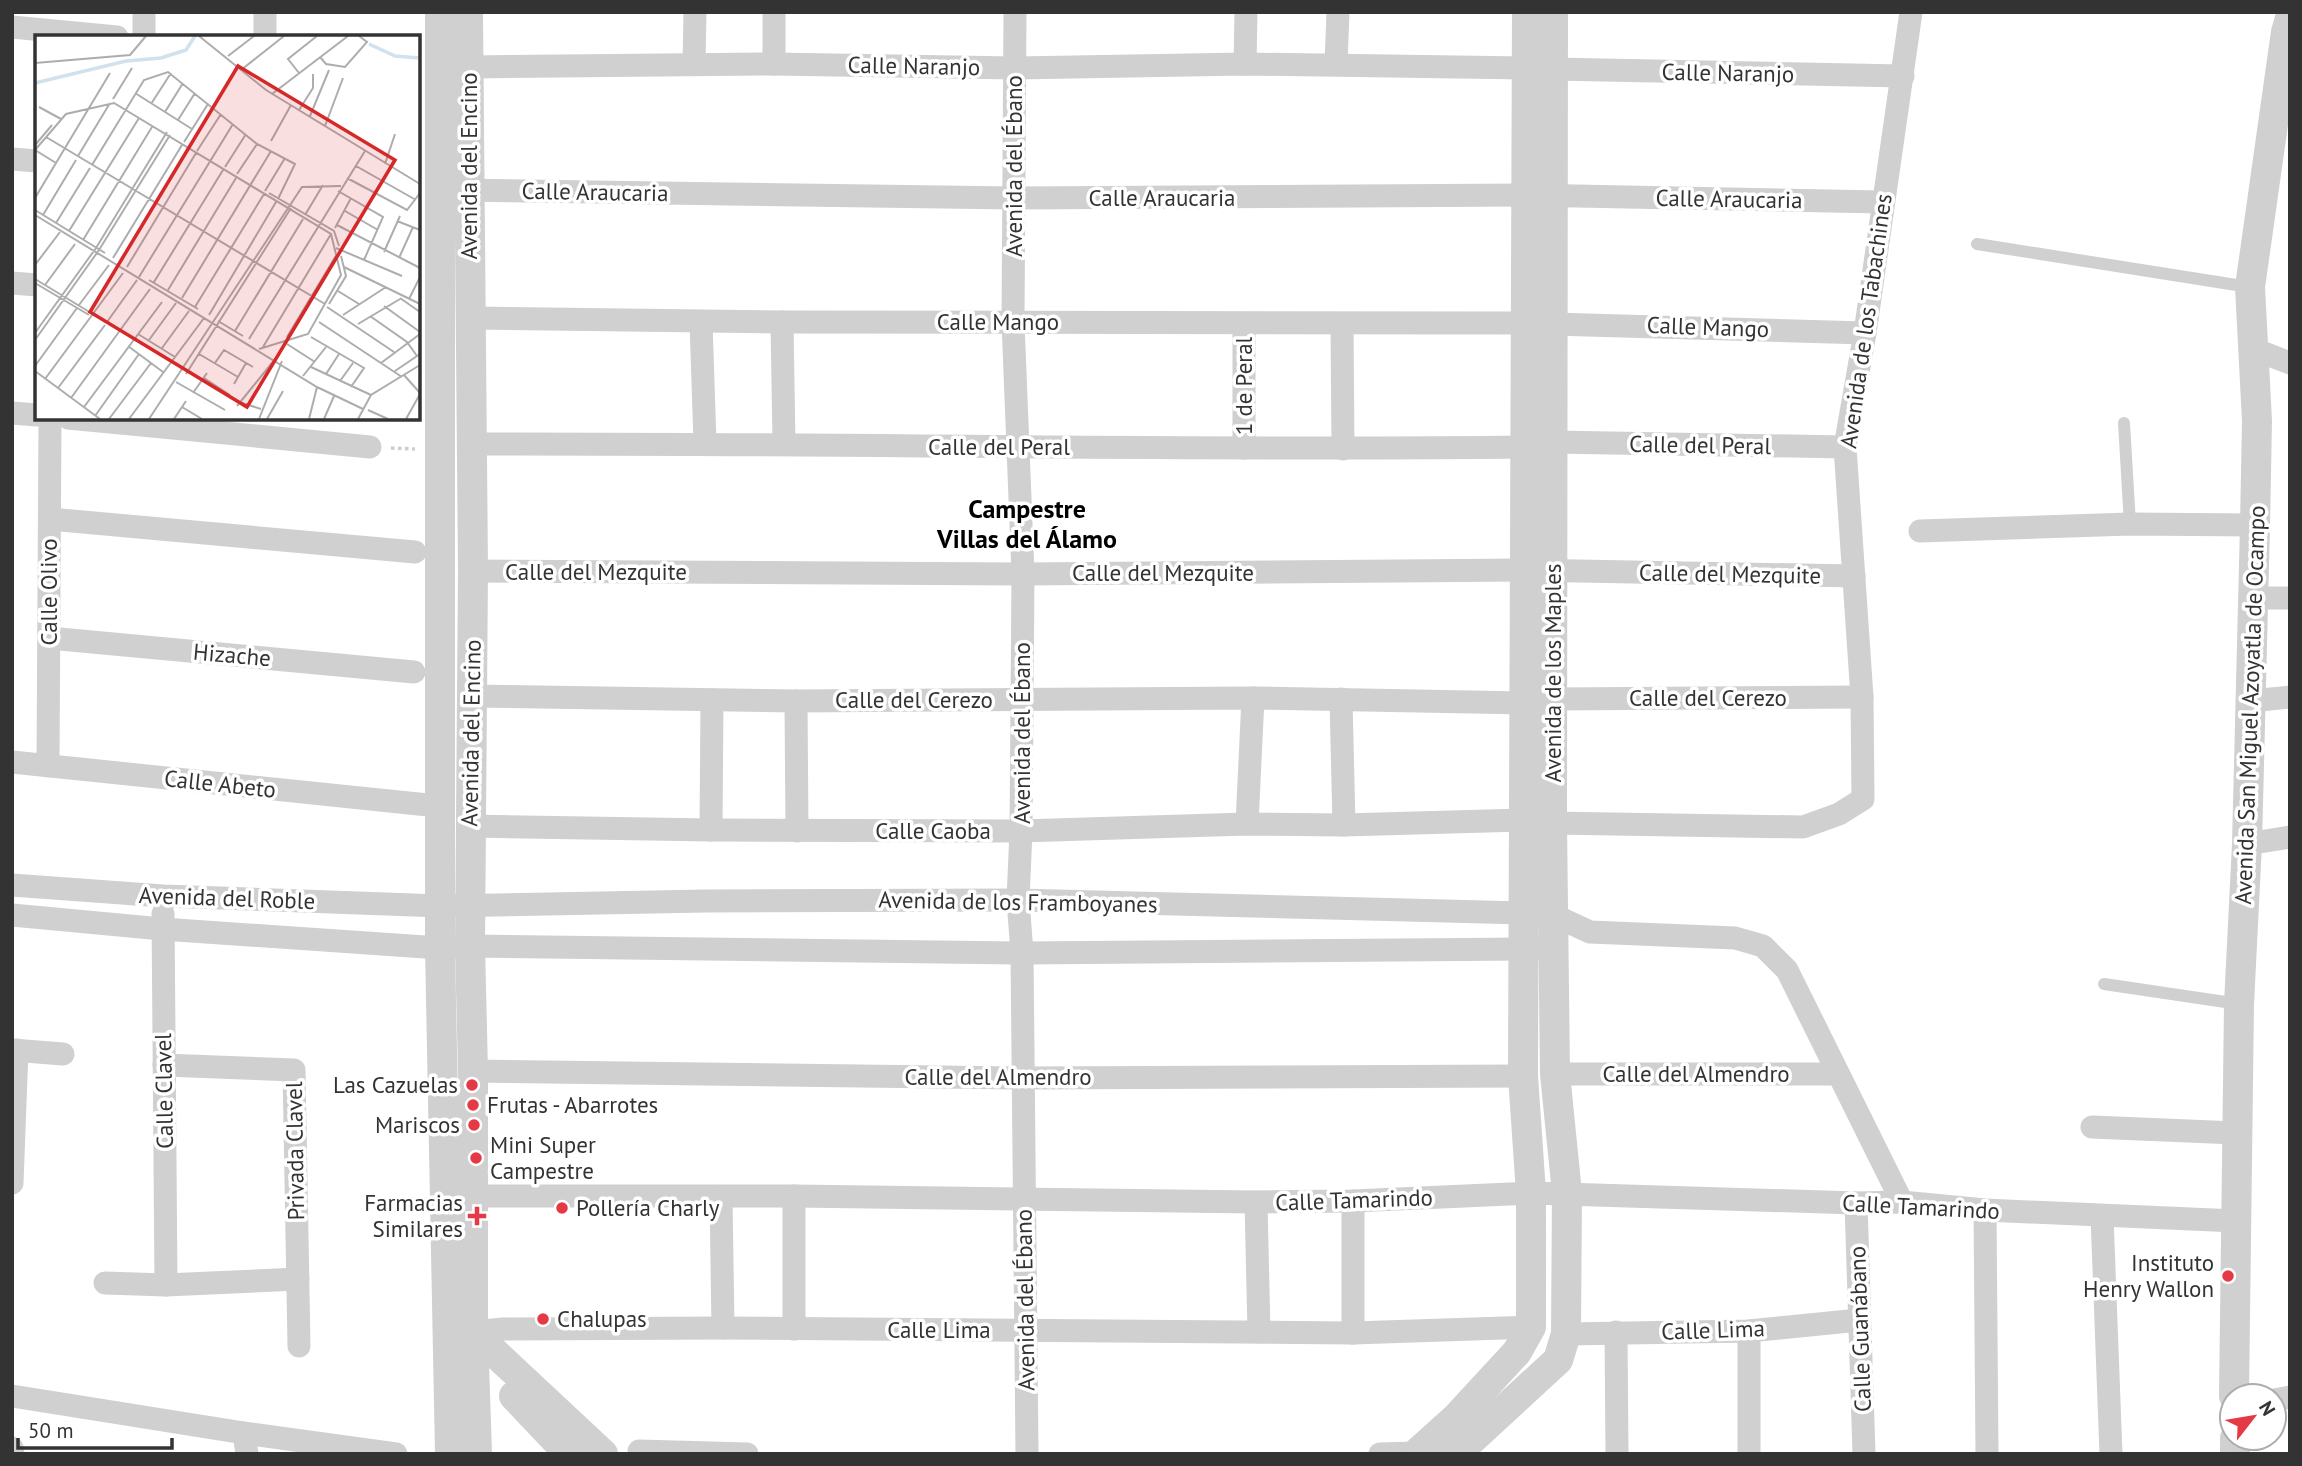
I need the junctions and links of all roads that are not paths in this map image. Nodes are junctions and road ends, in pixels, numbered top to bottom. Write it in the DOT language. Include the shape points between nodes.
graph roads {
  1 [pos="144,12"];
  2 [pos="265,12"];
  3 [pos="440,12"];
  4 [pos="468,12"];
  5 [pos="695,12"];
  6 [pos="774,12"];
  7 [pos="1015,12"];
  8 [pos="1247,12"];
  9 [pos="1338,12"];
  10 [pos="1527,12"];
  11 [pos="1553,12"];
  12 [pos="1911,12"];
  13 [pos="12,27"];
  14 [pos="2288,28"];
  15 [pos="96,35"];
  16 [pos="144,35"];
  17 [pos="265,35"];
  18 [pos="694,64"];
  19 [pos="774,64"];
  20 [pos="1245,64"];
  21 [pos="1336,64"];
  22 [pos="469,67"];
  23 [pos="1015,68"];
  24 [pos="1540,68"];
  25 [pos="1903,76"];
  26 [pos="12,159"];
  27 [pos="35,161"];
  28 [pos="455,190"];
  29 [pos="1525,195"];
  30 [pos="1555,197"];
  31 [pos="1014,198"];
  32 [pos="1882,202"];
  33 [pos="1977,244"];
  34 [pos="12,283"];
  35 [pos="35,285"];
  36 [pos="2250,287"];
  37 [pos="471,318"];
  38 [pos="702,321"];
  39 [pos="782,322"];
  40 [pos="1013,322"];
  41 [pos="1539,323"];
  42 [pos="1244,324"];
  43 [pos="1342,324"];
  44 [pos="1865,333"];
  45 [pos="2251,348"];
  46 [pos="2290,363"];
  47 [pos="12,413"];
  48 [pos="35,415"];
  49 [pos="50,420"];
  50 [pos="108,420"];
  51 [pos="147,422"];
  52 [pos="2124,423"];
  53 [pos="266,428"];
  54 [pos="705,443"];
  55 [pos="472,444"];
  56 [pos="784,444"];
  57 [pos="1540,444"];
  58 [pos="370,447"];
  59 [pos="1845,447"];
  60 [pos="1017,448"];
  61 [pos="1244,448"];
  62 [pos="1343,449"];
  63 [pos="50,519"];
  64 [pos="2130,524"];
  65 [pos="2255,525"];
  66 [pos="1920,531"];
  67 [pos="415,552"];
  68 [pos="473,571"];
  69 [pos="1538,571"];
  70 [pos="1023,574"];
  71 [pos="1854,576"];
  72 [pos="2252,598"];
  73 [pos="2290,598"];
  74 [pos="49,638"];
  75 [pos="414,672"];
  76 [pos="471,696"];
  77 [pos="1862,697"];
  78 [pos="2290,697"];
  79 [pos="1253,698"];
  80 [pos="1022,699"];
  81 [pos="1341,699"];
  82 [pos="712,700"];
  83 [pos="796,701"];
  84 [pos="1540,701"];
  85 [pos="2251,701"];
  86 [pos="12,762"];
  87 [pos="48,766"];
  88 [pos="428,805"];
  89 [pos="1522,820"];
  90 [pos="1552,823"];
  91 [pos="1247,824"];
  92 [pos="1344,825"];
  93 [pos="470,826"];
  94 [pos="711,830"];
  95 [pos="797,831"];
  96 [pos="1021,831"];
  97 [pos="2290,837"];
  98 [pos="2247,844"];
  99 [pos="12,885"];
  100 [pos="163,896"];
  101 [pos="1018,900"];
  102 [pos="456,905"];
  103 [pos="1523,913"];
  104 [pos="12,915"];
  105 [pos="1553,915"];
  106 [pos="162,929"];
  107 [pos="1590,932"];
  108 [pos="455,947"];
  109 [pos="1553,947"];
  110 [pos="1522,950"];
  111 [pos="1022,953"];
  112 [pos="2104,984"];
  113 [pos="2239,1004"];
  114 [pos="15,1050"];
  115 [pos="63,1054"];
  116 [pos="164,1065"];
  117 [pos="472,1071"];
  118 [pos="1555,1074"];
  119 [pos="1838,1074"];
  120 [pos="1522,1076"];
  121 [pos="1023,1078"];
  122 [pos="2092,1126"];
  123 [pos="2236,1133"];
  124 [pos="12,1183"];
  125 [pos="1531,1193"];
  126 [pos="1567,1193"];
  127 [pos="472,1196"];
  128 [pos="794,1196"];
  129 [pos="720,1197"];
  130 [pos="1024,1199"];
  131 [pos="1353,1201"];
  132 [pos="1256,1202"];
  133 [pos="1902,1202"];
  134 [pos="1856,1203"];
  135 [pos="1985,1210"];
  136 [pos="2102,1216"];
  137 [pos="2236,1221"];
  138 [pos="298,1279"];
  139 [pos="105,1283"];
  140 [pos="166,1285"];
  141 [pos="1860,1320"];
  142 [pos="1531,1327"];
  143 [pos="723,1328"];
  144 [pos="794,1329"];
  145 [pos="460,1331"];
  146 [pos="1027,1331"];
  147 [pos="1749,1331"];
  148 [pos="1259,1332"];
  149 [pos="1616,1332"];
  150 [pos="1353,1333"];
  151 [pos="1566,1334"];
  152 [pos="299,1346"];
  153 [pos="2234,1382"];
  154 [pos="12,1396"];
  155 [pos="1465,1440"];
  156 [pos="246,1443"];
  157 [pos="12,1448"];
  158 [pos="639,1451"];
  159 [pos="1416,1453"];
  160 [pos="13,1454"];
  161 [pos="396,1454"];
  162 [pos="450,1454"];
  163 [pos="477,1454"];
  164 [pos="569,1454"];
  165 [pos="603,1454"];
  166 [pos="747,1454"];
  167 [pos="1027,1454"];
  168 [pos="1380,1454"];
  169 [pos="1617,1454"];
  170 [pos="1749,1454"];
  171 [pos="1864,1454"];
  172 [pos="1987,1454"];
  173 [pos="2111,1454"];
  1 -- 16 [label="street"];
  2 -- 17 [label="street"];
  3 -- 28 [label="street, Avenida del Encino"];
  4 -- 22 [label="street, Avenida del Encino"];
  5 -- 18 [label="street"];
  6 -- 19 [label="street"];
  7 -- 23 [label="street, Avenida del Ébano"];
  8 -- 20 [label="street"];
  9 -- 21 [label="street"];
  10 -- 24 [label="street, Avenida de los Maples"];
  11 -- 24 [label="street, Avenida de los Maples"];
  12 -- 25 [label="street, Avenida de los Tabachines"];
  13 -- 15 [label="street"];
  14 -- 36 [label="street, Avenida San Miguel Azoyatla de Ocampo"];
  18 -- 19 [label="street, Calle Naranjo"];
  18 -- 22 [label="street, Calle Naranjo"];
  19 -- 23 [label="street, Calle Naranjo"];
  20 -- 21 [label="street, Calle Naranjo"];
  20 -- 23 [label="street, Calle Naranjo"];
  21 -- 24 [label="street, Calle Naranjo"];
  22 -- 28 [label="street, Avenida del Encino"];
  23 -- 31 [label="street, Avenida del Ébano"];
  24 -- 25 [label="street, Calle Naranjo"];
  24 -- 29 [label="street, Avenida de los Maples"];
  24 -- 30 [label="street, Avenida de los Maples"];
  25 -- 32 [label="street, Avenida de los Tabachines"];
  26 -- 27 [label="street"];
  28 -- 31 [label="street, Calle Araucaria"];
  28 -- 37 [label="street, Avenida del Encino"];
  28 -- 102 [label="street, Avenida del Encino" via="441,450"];
  29 -- 30 [label="street, Calle Araucaria"];
  29 -- 31 [label="street, Calle Araucaria"];
  29 -- 41 [label="street, Avenida de los Maples"];
  30 -- 32 [label="street, Calle Araucaria"];
  30 -- 41 [label="street, Avenida de los Maples"];
  31 -- 40 [label="street, Avenida del Ébano"];
  32 -- 44 [label="street, Avenida de los Tabachines"];
  33 -- 36 [label="lane"];
  34 -- 35 [label="street"];
  36 -- 45 [label="street, Avenida San Miguel Azoyatla de Ocampo"];
  37 -- 38 [label="street, Calle Mango"];
  37 -- 55 [label="street, Avenida del Encino"];
  38 -- 39 [label="street, Calle Mango"];
  38 -- 54 [label="street"];
  39 -- 40 [label="street, Calle Mango"];
  39 -- 56 [label="street"];
  40 -- 42 [label="street, Calle Mango"];
  40 -- 60 [label="street, Avenida del Ébano"];
  41 -- 43 [label="street, Calle Mango"];
  41 -- 44 [label="street, Calle Mango"];
  41 -- 57 [label="street, Avenida de los Maples"];
  42 -- 43 [label="street, Calle Mango"];
  42 -- 61 [label="street, 1 de Peral"];
  43 -- 62 [label="street"];
  44 -- 59 [label="street, Avenida de los Tabachines"];
  45 -- 46 [label="street"];
  45 -- 65 [label="street, Avenida San Miguel Azoyatla de Ocampo" via="2257,421"];
  47 -- 48 [label="street"];
  49 -- 63 [label="street, Calle Olivo"];
  50 -- 51 [label="street"];
  51 -- 53 [label="street"];
  52 -- 64 [label="lane"];
  53 -- 58 [label="street"];
  54 -- 55 [label="street, Calle del Peral"];
  54 -- 56 [label="street, Calle del Peral"];
  55 -- 68 [label="street, Avenida del Encino"];
  56 -- 60 [label="street, Calle del Peral"];
  57 -- 59 [label="street, Calle del Peral"];
  57 -- 62 [label="street, Calle del Peral"];
  57 -- 69 [label="street, Avenida de los Maples"];
  59 -- 71 [label="street, Avenida de los Tabachines"];
  60 -- 61 [label="street, Calle del Peral"];
  60 -- 70 [label="street, Avenida del Ébano"];
  61 -- 62 [label="street, Calle del Peral"];
  63 -- 67 [label="street"];
  63 -- 74 [label="street, Calle Olivo"];
  64 -- 65 [label="street"];
  64 -- 66 [label="street"];
  65 -- 72 [label="street, Avenida San Miguel Azoyatla de Ocampo"];
  68 -- 70 [label="street, Calle del Mezquite"];
  68 -- 76 [label="street, Avenida del Encino"];
  69 -- 70 [label="street, Calle del Mezquite"];
  69 -- 71 [label="street, Calle del Mezquite"];
  69 -- 84 [label="street, Avenida de los Maples"];
  70 -- 80 [label="street, Avenida del Ébano"];
  71 -- 77 [label="street, Avenida de los Tabachines"];
  72 -- 73 [label="street"];
  72 -- 85 [label="street, Avenida San Miguel Azoyatla de Ocampo"];
  74 -- 75 [label="street, Hizache"];
  74 -- 87 [label="street, Calle Olivo"];
  76 -- 82 [label="street, Calle del Cerezo"];
  76 -- 93 [label="street, Avenida del Encino"];
  77 -- 84 [label="street, Calle del Cerezo"];
  77 -- 90 [label="street, Avenida de los Tabachines" via="1863,799 1839,814 1803,827"];
  78 -- 85 [label="street"];
  79 -- 80 [label="street, Calle del Cerezo"];
  79 -- 81 [label="street, Calle del Cerezo"];
  79 -- 91 [label="street"];
  80 -- 83 [label="street, Calle del Cerezo"];
  80 -- 96 [label="street, Avenida del Ébano"];
  81 -- 84 [label="street, Calle del Cerezo"];
  81 -- 92 [label="street"];
  82 -- 83 [label="street, Calle del Cerezo"];
  82 -- 94 [label="street"];
  83 -- 95 [label="street"];
  84 -- 89 [label="street, Avenida de los Maples"];
  84 -- 90 [label="street, Avenida de los Maples"];
  85 -- 98 [label="street, Avenida San Miguel Azoyatla de Ocampo"];
  86 -- 87 [label="street, Calle Abeto"];
  87 -- 88 [label="street, Calle Abeto"];
  89 -- 92 [label="street, Calle Caoba"];
  89 -- 103 [label="street, Avenida de los Maples"];
  90 -- 105 [label="street, Avenida de los Maples"];
  91 -- 92 [label="street, Calle Caoba"];
  91 -- 96 [label="street, Calle Caoba"];
  93 -- 94 [label="street, Calle Caoba"];
  93 -- 102 [label="street, Avenida del Encino"];
  94 -- 95 [label="street, Calle Caoba"];
  95 -- 96 [label="street, Calle Caoba"];
  96 -- 101 [label="street, Avenida del Ébano"];
  97 -- 98 [label="street"];
  98 -- 113 [label="street, Avenida San Miguel Azoyatla de Ocampo"];
  99 -- 100 [label="street, Avenida del Roble"];
  100 -- 102 [label="street, Avenida del Roble"];
  100 -- 106 [label="street, Calle Clavel"];
  101 -- 102 [label="street, Avenida de los Framboyanes"];
  101 -- 103 [label="street, Avenida de los Framboyanes"];
  101 -- 111 [label="street, Avenida del Ébano"];
  102 -- 108 [label="street, Avenida del Encino"];
  103 -- 105 [label="street, Avenida de los Framboyanes"];
  103 -- 110 [label="street, Avenida de los Maples"];
  104 -- 106 [label="street, Avenida del Roble"];
  105 -- 107 [label="street, Avenida de los Framboyanes"];
  105 -- 109 [label="street, Avenida de los Maples"];
  106 -- 108 [label="street, Avenida del Roble"];
  106 -- 116 [label="street, Calle Clavel"];
  107 -- 109 [label="street, Avenida de los Framboyanes"];
  107 -- 119 [label="street, Avenida de los Framboyanes" via="1735,938 1763,946 1787,970"];
  108 -- 111 [label="street, Avenida de los Framboyanes"];
  108 -- 117 [label="street, Avenida del Encino"];
  108 -- 145 [label="street, Avenida del Encino"];
  109 -- 110 [label="street, Avenida de los Framboyanes"];
  109 -- 118 [label="street, Avenida de los Maples"];
  110 -- 111 [label="street, Avenida de los Framboyanes"];
  110 -- 120 [label="street, Avenida de los Maples"];
  111 -- 121 [label="street, Avenida del Ébano"];
  112 -- 113 [label="lane"];
  113 -- 123 [label="street, Avenida San Miguel Azoyatla de Ocampo"];
  114 -- 115 [label="street"];
  114 -- 124 [label="street"];
  116 -- 138 [label="street, Privada Clavel" via="294,1070"];
  116 -- 140 [label="street, Calle Clavel"];
  117 -- 121 [label="street, Calle del Almendro"];
  117 -- 127 [label="street, Avenida del Encino"];
  118 -- 119 [label="street, Calle del Almendro"];
  118 -- 126 [label="street, Avenida de los Maples"];
  119 -- 133 [label="street, Avenida de los Framboyanes"];
  120 -- 121 [label="street, Calle del Almendro"];
  120 -- 125 [label="street, Avenida de los Maples"];
  121 -- 130 [label="street, Avenida del Ébano"];
  122 -- 123 [label="street"];
  123 -- 137 [label="street, Avenida San Miguel Azoyatla de Ocampo"];
  125 -- 126 [label="street, Calle Tamarindo"];
  125 -- 131 [label="street, Calle Tamarindo"];
  125 -- 142 [label="street, Avenida de los Maples"];
  126 -- 134 [label="street, Calle Tamarindo"];
  126 -- 151 [label="street, Avenida de los Maples"];
  127 -- 129 [label="street, Calle Tamarindo"];
  127 -- 145 [label="street, Avenida del Encino"];
  128 -- 129 [label="street, Calle Tamarindo"];
  128 -- 130 [label="street, Calle Tamarindo"];
  128 -- 144 [label="street"];
  129 -- 143 [label="street"];
  130 -- 132 [label="street, Calle Tamarindo"];
  130 -- 146 [label="street, Avenida del Ébano"];
  131 -- 132 [label="street, Calle Tamarindo"];
  131 -- 150 [label="street"];
  132 -- 148 [label="street"];
  133 -- 134 [label="street, Calle Tamarindo"];
  133 -- 135 [label="street, Calle Tamarindo"];
  134 -- 141 [label="street, Calle Guanábano"];
  135 -- 136 [label="street, Calle Tamarindo"];
  135 -- 172 [label="street"];
  136 -- 137 [label="street, Calle Tamarindo"];
  136 -- 173 [label="street"];
  137 -- 153 [label="street, Avenida San Miguel Azoyatla de Ocampo"];
  138 -- 140 [label="street"];
  138 -- 152 [label="street, Privada Clavel"];
  139 -- 140 [label="street"];
  141 -- 147 [label="street, Calle Lima"];
  141 -- 171 [label="street, Calle Guanábano"];
  142 -- 150 [label="street, Calle Lima"];
  142 -- 155 [label="street"];
  143 -- 144 [label="street, Calle Lima"];
  143 -- 145 [label="street, Calle Lima"];
  144 -- 146 [label="street, Calle Lima"];
  145 -- 162 [label="street, Avenida del Encino"];
  145 -- 163 [label="street, Avenida del Encino"];
  145 -- 164 [label="street"];
  145 -- 165 [label="street"];
  146 -- 148 [label="street, Calle Lima"];
  146 -- 167 [label="street, Avenida del Ébano"];
  147 -- 149 [label="street, Calle Lima"];
  147 -- 170 [label="street"];
  148 -- 150 [label="street, Calle Lima"];
  149 -- 151 [label="street, Calle Lima"];
  149 -- 169 [label="street"];
  151 -- 155 [label="street" via="1558,1360"];
  154 -- 156 [label="street"];
  155 -- 159 [label="street"];
  156 -- 161 [label="street"];
  157 -- 160 [label="street"];
  158 -- 166 [label="street"];
  159 -- 168 [label="street"];
}
